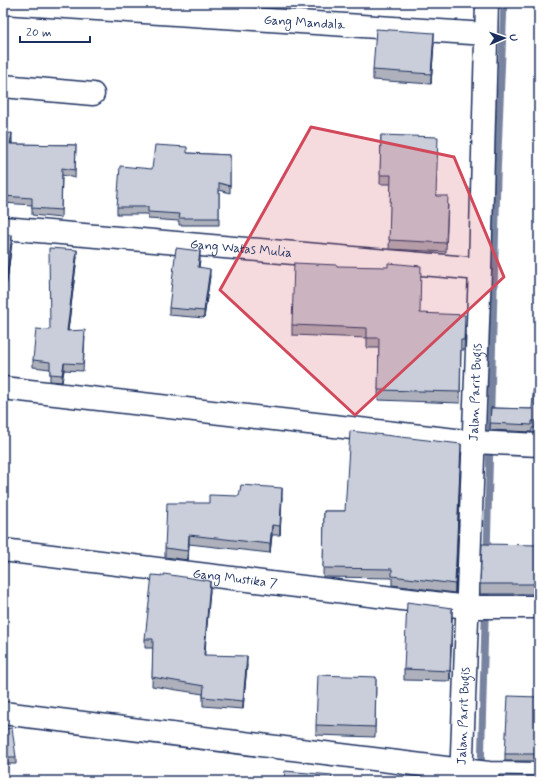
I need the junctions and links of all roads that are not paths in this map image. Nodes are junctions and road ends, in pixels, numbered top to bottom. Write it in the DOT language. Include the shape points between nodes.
graph roads {
  1 [pos="3,3"];
  2 [pos="487,3"];
  3 [pos="486,34"];
  4 [pos="3,86"];
  5 [pos="93,94"];
  6 [pos="3,228"];
  7 [pos="480,269"];
  8 [pos="3,388"];
  9 [pos="474,442"];
  10 [pos="529,444"];
  11 [pos="3,550"];
  12 [pos="481,607"];
  13 [pos="539,607"];
  14 [pos="3,713"];
  15 [pos="471,774"];
  16 [pos="539,774"];
  1 -- 3 [label="street, Gang Mandala"];
  2 -- 3 [label="street, Jalan Parit Bugis"];
  3 -- 7 [label="street, Jalan Parit Bugis"];
  4 -- 5 [label="street"];
  6 -- 7 [label="street, Gang Watas Mulia"];
  7 -- 9 [label="street, Jalan Parit Bugis"];
  8 -- 9 [label="street"];
  9 -- 10 [label="street"];
  9 -- 12 [label="street, Jalan Parit Bugis"];
  11 -- 12 [label="street, Gang Mustika 7"];
  12 -- 13 [label="street, Gang Mustika 7"];
  12 -- 15 [label="street, Jalan Parit Bugis"];
  14 -- 15 [label="street"];
  15 -- 16 [label="street"];
}
